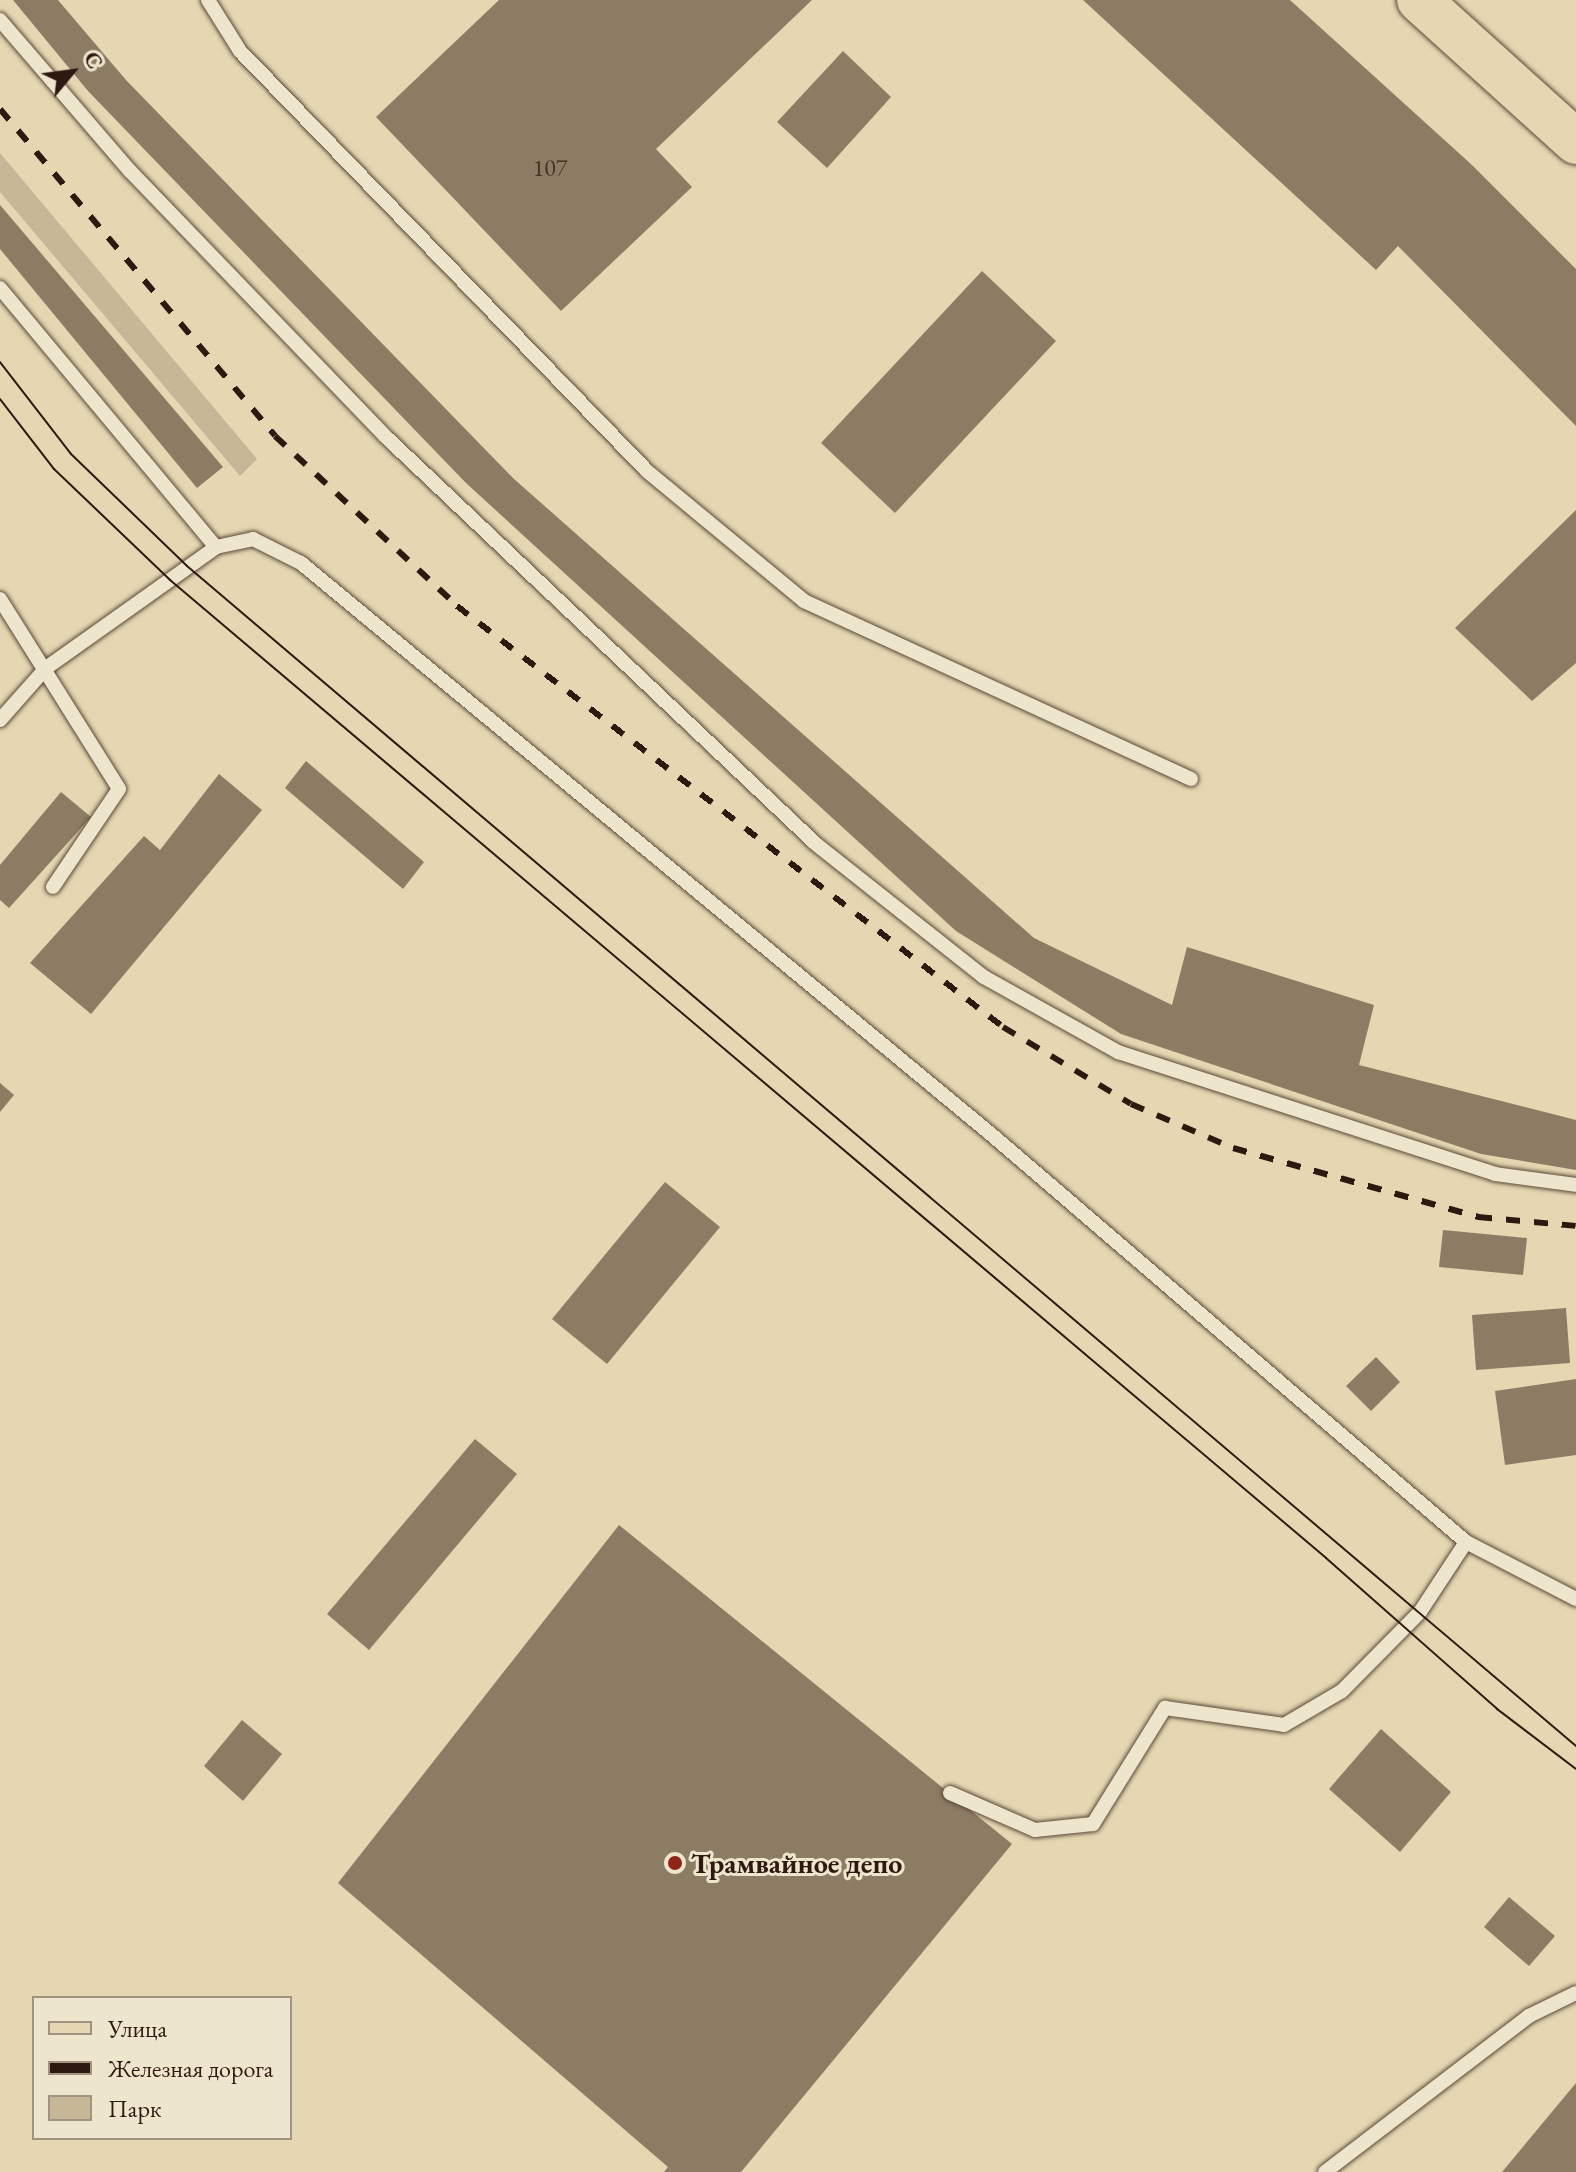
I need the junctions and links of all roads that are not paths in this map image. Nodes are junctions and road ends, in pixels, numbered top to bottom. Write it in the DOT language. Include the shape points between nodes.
graph roads {
  1 [pos="208,0"];
  2 [pos="1419,0"];
  3 [pos="0,20"];
  4 [pos="1576,142"];
  5 [pos="0,288"];
  6 [pos="216,547"];
  7 [pos="0,599"];
  8 [pos="46,668"];
  9 [pos="0,720"];
  10 [pos="1191,779"];
  11 [pos="53,887"];
  12 [pos="1576,1185"];
  13 [pos="1466,1542"];
  14 [pos="1576,1599"];
  15 [pos="950,1793"];
  16 [pos="1576,1993"];
  17 [pos="1325,2172"];
  1 -- 10 [label="lane" via="240,51 647,471 804,601"];
  2 -- 4 [label="main road"];
  3 -- 12 [label="lane" via="130,171 386,437 816,844 984,977 1118,1052 1495,1174"];
  5 -- 6 [label="lane"];
  6 -- 8 [label="lane"];
  6 -- 13 [label="lane" via="253,539 301,563 992,1135"];
  7 -- 8 [label="lane"];
  8 -- 9 [label="lane"];
  8 -- 11 [label="lane" via="119,789"];
  13 -- 14 [label="lane"];
  13 -- 15 [label="lane" via="1420,1612 1363,1670 1342,1691 1284,1725 1165,1708 1093,1824 1035,1830"];
  16 -- 17 [label="lane" via="1529,2016"];
}
